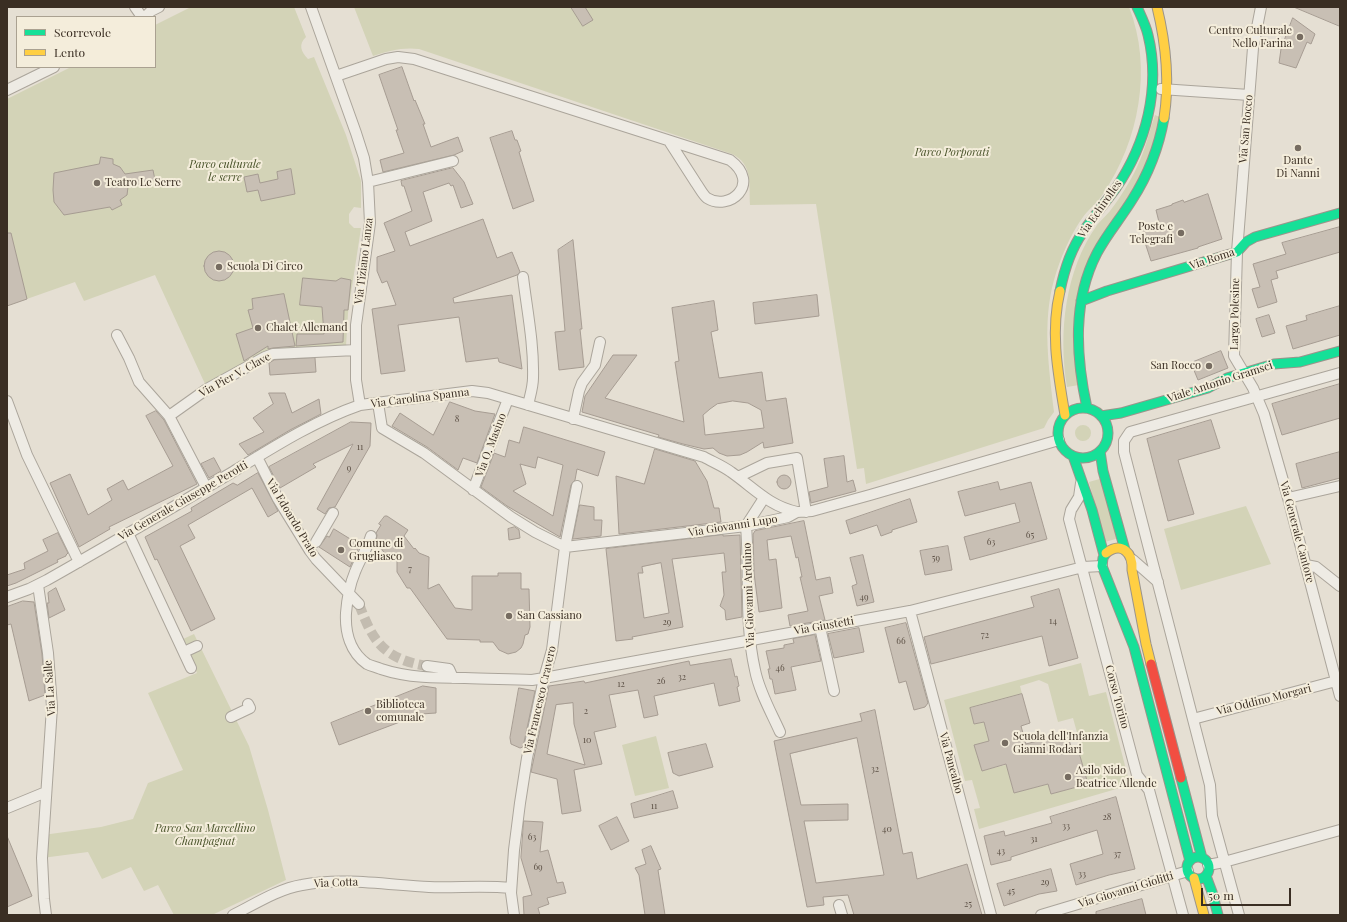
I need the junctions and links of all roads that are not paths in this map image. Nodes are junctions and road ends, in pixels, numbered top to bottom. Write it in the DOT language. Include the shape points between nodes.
graph roads {
  1 [pos="135,7"];
  2 [pos="159,7"];
  3 [pos="311,7"];
  4 [pos="1137,7"];
  5 [pos="1157,7"];
  6 [pos="1261,7"];
  7 [pos="142,16"];
  8 [pos="144,16"];
  9 [pos="52,68"];
  10 [pos="336,76"];
  11 [pos="1152,88"];
  12 [pos="1167,89"];
  13 [pos="7,90"];
  14 [pos="1249,95"];
  15 [pos="669,141"];
  16 [pos="453,161"];
  17 [pos="368,182"];
  18 [pos="1340,213"];
  19 [pos="1236,252"];
  20 [pos="523,276"];
  21 [pos="1081,301"];
  22 [pos="117,334"];
  23 [pos="600,342"];
  24 [pos="356,350"];
  25 [pos="1340,351"];
  26 [pos="1244,373"];
  27 [pos="1340,373"];
  28 [pos="1257,396"];
  29 [pos="508,400"];
  30 [pos="7,401"];
  31 [pos="378,403"];
  32 [pos="360,405"];
  33 [pos="528,405"];
  34 [pos="1087,408"];
  35 [pos="1065,415"];
  36 [pos="168,416"];
  37 [pos="1101,416"];
  38 [pos="573,418"];
  39 [pos="1059,440"];
  40 [pos="1100,451"];
  41 [pos="1073,456"];
  42 [pos="257,457"];
  43 [pos="738,477"];
  44 [pos="1082,477"];
  45 [pos="577,486"];
  46 [pos="1340,486"];
  47 [pos="206,487"];
  48 [pos="473,490"];
  49 [pos="764,498"];
  50 [pos="1288,498"];
  51 [pos="802,512"];
  52 [pos="333,513"];
  53 [pos="746,526"];
  54 [pos="128,533"];
  55 [pos="371,536"];
  56 [pos="316,542"];
  57 [pos="565,547"];
  58 [pos="1125,550"];
  59 [pos="1104,555"];
  60 [pos="79,562"];
  61 [pos="1132,565"];
  62 [pos="1306,565"];
  63 [pos="1083,567"];
  64 [pos="1103,570"];
  65 [pos="1158,582"];
  66 [pos="38,585"];
  67 [pos="1340,586"];
  68 [pos="349,592"];
  69 [pos="7,597"];
  70 [pos="359,604"];
  71 [pos="910,611"];
  72 [pos="820,627"];
  73 [pos="749,640"];
  74 [pos="197,646"];
  75 [pos="184,652"];
  76 [pos="427,666"];
  77 [pos="191,668"];
  78 [pos="453,678"];
  79 [pos="544,678"];
  80 [pos="1336,681"];
  81 [pos="834,691"];
  82 [pos="1340,696"];
  83 [pos="248,704"];
  84 [pos="231,717"];
  85 [pos="1193,719"];
  86 [pos="780,732"];
  87 [pos="46,792"];
  88 [pos="7,808"];
  89 [pos="1340,830"];
  90 [pos="1190,861"];
  91 [pos="1205,861"];
  92 [pos="1224,862"];
  93 [pos="1191,875"];
  94 [pos="1172,876"];
  95 [pos="1206,876"];
  96 [pos="511,888"];
  97 [pos="46,915"];
  98 [pos="233,915"];
  99 [pos="514,915"];
  100 [pos="991,915"];
  101 [pos="1041,915"];
  102 [pos="1183,915"];
  103 [pos="1204,915"];
  104 [pos="1218,915"];
  105 [pos="1239,915"];
  1 -- 7 [label="street"];
  2 -- 8 [label="street"];
  3 -- 10 [label="street, Via Tiziano Lanza"];
  4 -- 11 [label="street, Via Echirolles" via="1148,35"];
  5 -- 12 [label="street, Via Echirolles" via="1166,44"];
  6 -- 14 [label="street, Via San Rocco" via="1253,48"];
  9 -- 13 [label="street"];
  10 -- 15 [label="street" via="398,57 414,59"];
  10 -- 17 [label="street, Via Tiziano Lanza" via="364,158"];
  11 -- 12 [label="street"];
  11 -- 35 [label="street, Via Echirolles" via="1150,112 1140,145 1118,186 1088,223 1074,248 1060,290 1055,326 1057,367"];
  12 -- 14 [label="street"];
  12 -- 21 [label="street, Via Echirolles" via="1161,135 1154,158 1133,198 1101,244 1087,275"];
  14 -- 19 [label="street, Via San Rocco"];
  15 -- 15 [label="street" via="706,197 726,201 740,193 743,187 742,174 737,165 730,160"];
  16 -- 17 [label="street"];
  17 -- 24 [label="street, Via Tiziano Lanza" via="370,223 356,324"];
  18 -- 19 [label="street, Via Roma" via="1256,237"];
  19 -- 21 [label="street, Via Roma" via="1107,290"];
  19 -- 26 [label="street, Largo Polesine" via="1234,356"];
  20 -- 33 [label="street" via="533,361 533,379"];
  21 -- 34 [label="street, Via Echirolles" via="1078,341 1080,376"];
  22 -- 36 [label="street" via="139,382"];
  23 -- 38 [label="street" via="594,365 579,391"];
  24 -- 32 [label="street, Via Tiziano Lanza" via="356,380"];
  24 -- 36 [label="street, Via Pier V. Clave" via="273,354 207,389"];
  25 -- 26 [label="street, Viale Antonio Gramsci" via="1300,362 1274,364"];
  26 -- 28 [label="street, Via Generale Cantore"];
  26 -- 37 [label="street, Viale Antonio Gramsci" via="1208,388 1121,413"];
  27 -- 28 [label="street, Viale Antonio Gramsci"];
  28 -- 50 [label="street, Via Generale Cantore"];
  28 -- 65 [label="street, Viale Antonio Gramsci" via="1130,432 1124,442 1124,452"];
  29 -- 31 [label="street, Via Carolina Spanna" via="472,391"];
  29 -- 33 [label="street, Via Carolina Spanna"];
  29 -- 48 [label="street, Via O. Masino"];
  30 -- 60 [label="street" via="27,455"];
  31 -- 32 [label="street, Via Carolina Spanna"];
  31 -- 48 [label="street" via="382,428 424,453"];
  32 -- 42 [label="street, Via Generale Giuseppe Perotti" via="323,420"];
  33 -- 38 [label="street, Via Carolina Spanna"];
  34 -- 35 [label="street" via="1079,408"];
  34 -- 37 [label="street"];
  35 -- 39 [label="street" via="1059,427"];
  36 -- 47 [label="street"];
  37 -- 40 [label="street" via="1108,430"];
  38 -- 43 [label="street, Via Carolina Spanna" via="704,457"];
  39 -- 41 [label="street" via="1064,449"];
  39 -- 51 [label="street, Via Giovanni Lupo"];
  40 -- 41 [label="street" via="1087,457"];
  40 -- 58 [label="street"];
  41 -- 44 [label="street"];
  42 -- 47 [label="street, Via Generale Giuseppe Perotti"];
  42 -- 68 [label="street, Via Edoardo Prato" via="316,560"];
  43 -- 49 [label="street, Via Carolina Spanna"];
  43 -- 51 [label="street" via="767,464 797,458"];
  44 -- 59 [label="street"];
  44 -- 63 [label="street, Corso Torino" via="1079,497 1069,519"];
  45 -- 57 [label="street, Via Francesco Cravero"];
  46 -- 50 [label="street"];
  47 -- 54 [label="street, Via Generale Giuseppe Perotti"];
  48 -- 57 [label="street" via="535,532"];
  49 -- 51 [label="street, Via Carolina Spanna" via="784,509"];
  49 -- 53 [label="street"];
  50 -- 62 [label="street, Via Generale Cantore"];
  51 -- 53 [label="street, Via Giovanni Lupo"];
  52 -- 56 [label="street"];
  53 -- 57 [label="street, Via Giovanni Lupo"];
  53 -- 73 [label="street, Via Giovanni Arduino"];
  54 -- 60 [label="street, Via Generale Giuseppe Perotti"];
  54 -- 75 [label="street"];
  55 -- 68 [label="street"];
  57 -- 79 [label="street, Via Francesco Cravero" via="552,650"];
  58 -- 59 [label="street" via="1111,549"];
  58 -- 61 [label="street"];
  59 -- 64 [label="street"];
  60 -- 66 [label="street, Via Generale Giuseppe Perotti"];
  61 -- 64 [label="street" via="1122,578 1109,577"];
  61 -- 65 [label="street"];
  61 -- 91 [label="street" via="1146,644"];
  62 -- 67 [label="street" via="1316,567"];
  62 -- 80 [label="street, Via Generale Cantore"];
  63 -- 64 [label="street, Via Giustetti"];
  63 -- 71 [label="street, Via Giustetti"];
  63 -- 94 [label="street, Corso Torino" via="1137,775 1150,790"];
  64 -- 90 [label="street" via="1134,647"];
  65 -- 85 [label="street"];
  66 -- 69 [label="street, Via Generale Giuseppe Perotti"];
  66 -- 87 [label="street, Via La Salle" via="48,653 52,707"];
  68 -- 70 [label="street, Via Edoardo Prato"];
  68 -- 78 [label="street, Via Giustetti" via="346,630 350,644 359,657 368,664 390,672"];
  71 -- 72 [label="street, Via Giustetti"];
  71 -- 100 [label="street, Via Panealbo"];
  72 -- 73 [label="street, Via Giustetti"];
  72 -- 81 [label="street"];
  73 -- 79 [label="street, Via Giustetti"];
  73 -- 86 [label="street, Via Giovanni Arduino" via="764,698"];
  74 -- 75 [label="street"];
  75 -- 77 [label="street"];
  76 -- 78 [label="street" via="449,669"];
  78 -- 79 [label="street, Via Giustetti"];
  79 -- 96 [label="street, Via Francesco Cravero" via="527,758"];
  80 -- 82 [label="street, Via Generale Cantore"];
  80 -- 85 [label="street, Via Oddino Morgari"];
  83 -- 84 [label="street" via="250,708"];
  85 -- 92 [label="street" via="1210,785 1212,816"];
  87 -- 88 [label="street"];
  87 -- 97 [label="street, Via La Salle" via="42,858"];
  89 -- 92 [label="street"];
  90 -- 91 [label="street" via="1195,858"];
  90 -- 93 [label="street" via="1187,868"];
  91 -- 92 [label="street"];
  91 -- 95 [label="street" via="1208,872"];
  92 -- 105 [label="street"];
  93 -- 94 [label="street, Via Giovanni Giolitti"];
  93 -- 95 [label="street" via="1200,878"];
  93 -- 103 [label="street"];
  94 -- 101 [label="street, Via Giovanni Giolitti"];
  94 -- 102 [label="street, Corso Torino"];
  95 -- 104 [label="street"];
  96 -- 98 [label="street, Via Cotta" via="351,882 302,885 282,891"];
  96 -- 99 [label="street, Via Francesco Cravero"];
}
